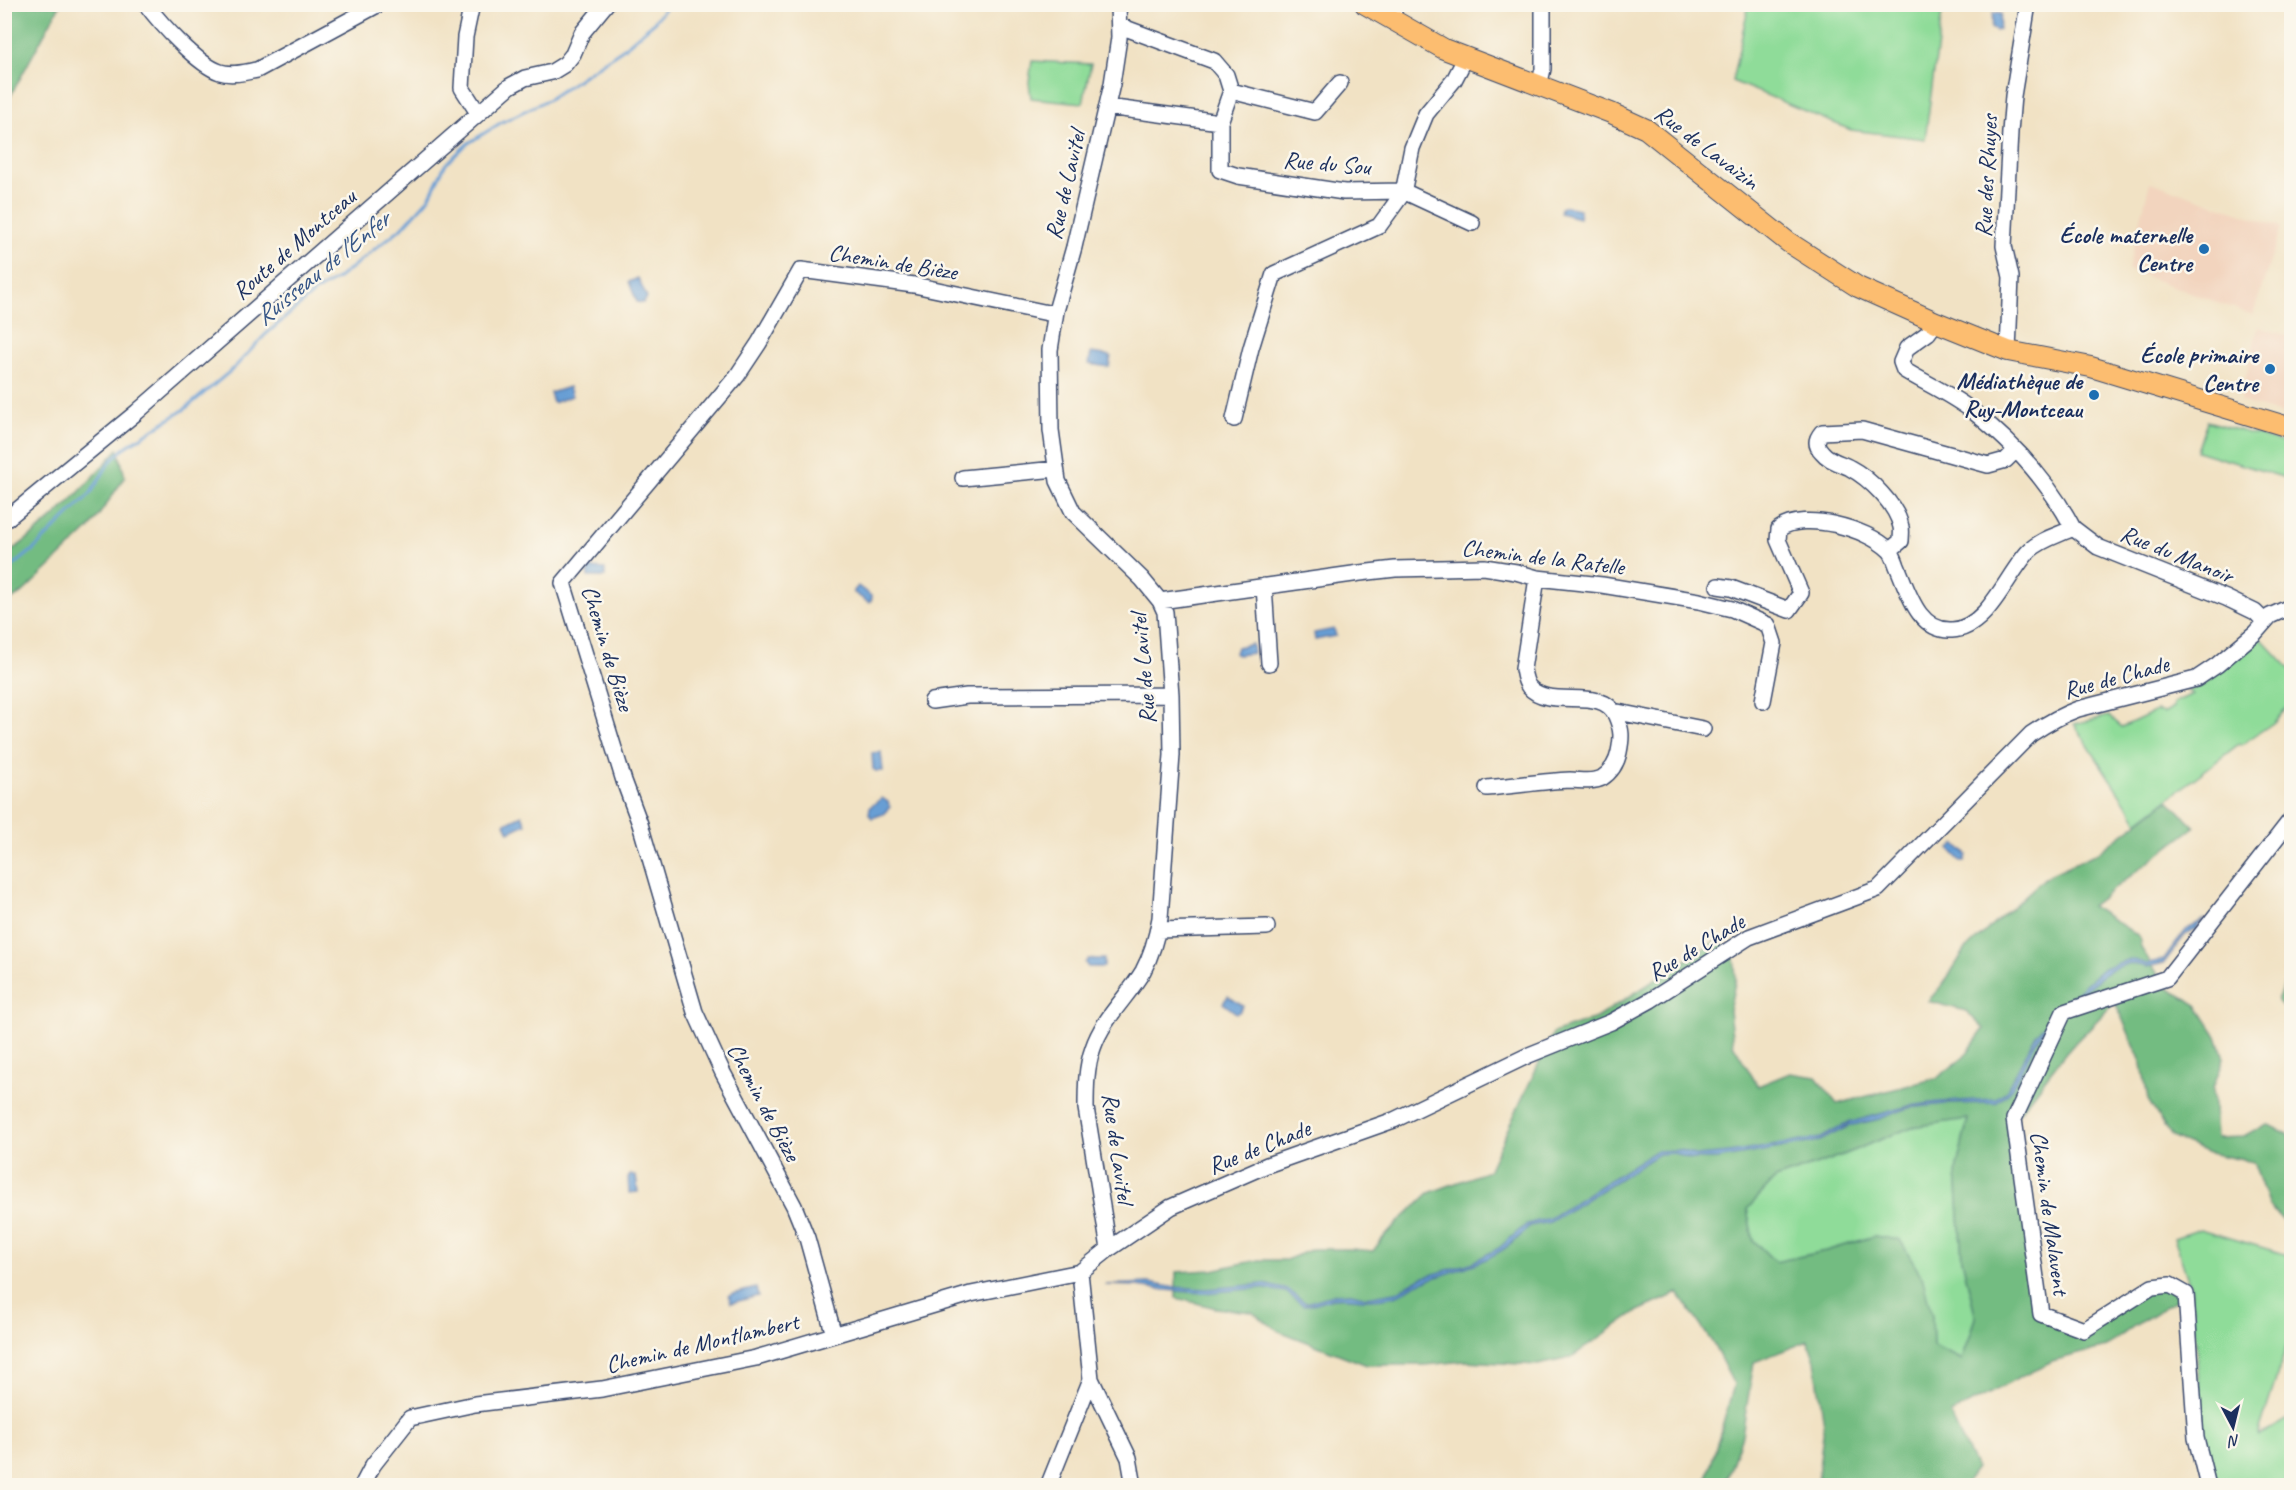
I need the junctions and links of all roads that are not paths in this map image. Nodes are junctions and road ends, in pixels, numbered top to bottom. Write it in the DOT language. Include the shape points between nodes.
graph roads {
  1 [pos="146,4"];
  2 [pos="380,4"];
  3 [pos="472,4"];
  4 [pos="606,4"];
  5 [pos="1118,4"];
  6 [pos="1365,4"];
  7 [pos="1544,4"];
  8 [pos="2028,4"];
  9 [pos="1393,13"];
  10 [pos="1120,26"];
  11 [pos="1466,57"];
  12 [pos="1340,83"];
  13 [pos="1539,86"];
  14 [pos="1231,91"];
  15 [pos="1107,107"];
  16 [pos="478,113"];
  17 [pos="1220,122"];
  18 [pos="1403,191"];
  19 [pos="1472,223"];
  20 [pos="1056,311"];
  21 [pos="1936,322"];
  22 [pos="2008,351"];
  23 [pos="1234,419"];
  24 [pos="2292,428"];
  25 [pos="2015,451"];
  26 [pos="1056,469"];
  27 [pos="963,478"];
  28 [pos="4,520"];
  29 [pos="2073,528"];
  30 [pos="1890,550"];
  31 [pos="1537,578"];
  32 [pos="1264,586"];
  33 [pos="1718,586"];
  34 [pos="1160,601"];
  35 [pos="2292,606"];
  36 [pos="2264,621"];
  37 [pos="1269,663"];
  38 [pos="1171,695"];
  39 [pos="932,701"];
  40 [pos="1763,701"];
  41 [pos="1613,711"];
  42 [pos="1703,729"];
  43 [pos="1487,789"];
  44 [pos="2292,818"];
  45 [pos="1267,927"];
  46 [pos="1158,930"];
  47 [pos="1110,1249"];
  48 [pos="1080,1272"];
  49 [pos="834,1335"];
  50 [pos="1091,1379"];
  51 [pos="362,1485"];
  52 [pos="1048,1485"];
  53 [pos="1134,1485"];
  54 [pos="2208,1485"];
  1 -- 2 [label="street" via="172,35 204,62 219,72 236,74 257,70"];
  3 -- 16 [label="street" via="465,37 462,88"];
  4 -- 16 [label="street, Route de Montceau" via="582,33 565,64 510,86"];
  5 -- 10 [label="street, Rue de Lavitel"];
  6 -- 9 [label="main road, Rue de Lavaizin"];
  7 -- 13 [label="street"];
  8 -- 22 [label="street, Rue des Rhuyes" via="2010,132 2004,246 2011,277"];
  9 -- 11 [label="main road, Rue de Lavaizin" via="1444,49"];
  10 -- 14 [label="street" via="1214,62 1226,75"];
  10 -- 15 [label="street, Rue de Lavitel"];
  11 -- 13 [label="main road, Rue de Lavaizin"];
  11 -- 18 [label="street" via="1454,80 1426,114 1412,148"];
  12 -- 14 [label="street" via="1315,112"];
  13 -- 21 [label="main road, Rue de Lavaizin" via="1646,129 1788,242 1858,286"];
  14 -- 17 [label="street, Rue du Sou"];
  15 -- 17 [label="street"];
  15 -- 20 [label="street, Rue de Lavitel"];
  16 -- 28 [label="street, Route de Montceau" via="137,412"];
  17 -- 18 [label="street, Rue du Sou" via="1221,170 1344,192"];
  18 -- 19 [label="street, Rue du Sou"];
  18 -- 23 [label="street" via="1379,226 1274,273"];
  20 -- 26 [label="street, Rue de Lavitel" via="1050,350 1050,391"];
  20 -- 49 [label="street, Chemin de Bièze" via="1048,313 914,285 801,270 737,376 563,583 695,1012 794,1206"];
  21 -- 22 [label="main road, Rue de Lavaizin"];
  21 -- 25 [label="street" via="1907,348 1901,362 1904,370 1974,412"];
  22 -- 24 [label="main road, Rue de Lavaizin" via="2091,367"];
  25 -- 29 [label="street" via="2049,489"];
  25 -- 30 [label="street" via="2006,460 1988,465 1862,430 1822,432 1817,444 1820,451 1875,486 1892,507 1901,527 1901,541"];
  26 -- 27 [label="street"];
  26 -- 34 [label="street, Rue de Lavitel" via="1073,512"];
  29 -- 30 [label="street" via="2037,544 1975,623 1953,630 1933,626 1917,611"];
  29 -- 36 [label="street, Rue du Manoir" via="2098,547 2226,598 2255,612"];
  30 -- 33 [label="street" via="1840,525 1788,522 1779,529 1778,540 1801,593 1789,610"];
  31 -- 32 [label="street, Chemin de la Ratelle" via="1484,567 1395,569"];
  31 -- 40 [label="street, Chemin de la Ratelle" via="1699,601 1732,609 1768,625 1774,643"];
  31 -- 41 [label="street" via="1523,669 1526,681 1535,692 1545,696 1606,704"];
  32 -- 34 [label="street, Chemin de la Ratelle"];
  32 -- 37 [label="street"];
  34 -- 38 [label="street, Rue de Lavitel" via="1165,612"];
  35 -- 36 [label="street, Rue de Chade"];
  36 -- 47 [label="street, Rue de Chade" via="2196,679 2078,709 2038,730 1878,889 1749,937 1611,1022 1529,1055 1394,1120 1267,1165 1171,1207"];
  38 -- 39 [label="street" via="967,696"];
  38 -- 46 [label="street, Rue de Lavitel" via="1172,755"];
  41 -- 42 [label="street"];
  41 -- 43 [label="street" via="1622,734 1617,760 1601,778"];
  44 -- 54 [label="street, Chemin de Malavent" via="2167,978 2064,1012 2014,1119 2041,1314 2084,1330 2152,1287 2170,1285 2186,1294 2196,1438"];
  45 -- 46 [label="street"];
  46 -- 47 [label="street, Rue de Lavitel" via="1143,970 1107,1020 1092,1049 1086,1088"];
  47 -- 48 [label="street, Rue de Chade"];
  48 -- 49 [label="street, Chemin de Montlambert" via="972,1294"];
  48 -- 50 [label="street"];
  49 -- 51 [label="street, Chemin de Montlambert" via="756,1358 602,1389 475,1404 410,1418"];
  50 -- 52 [label="street"];
  50 -- 53 [label="street" via="1129,1458"];
}
